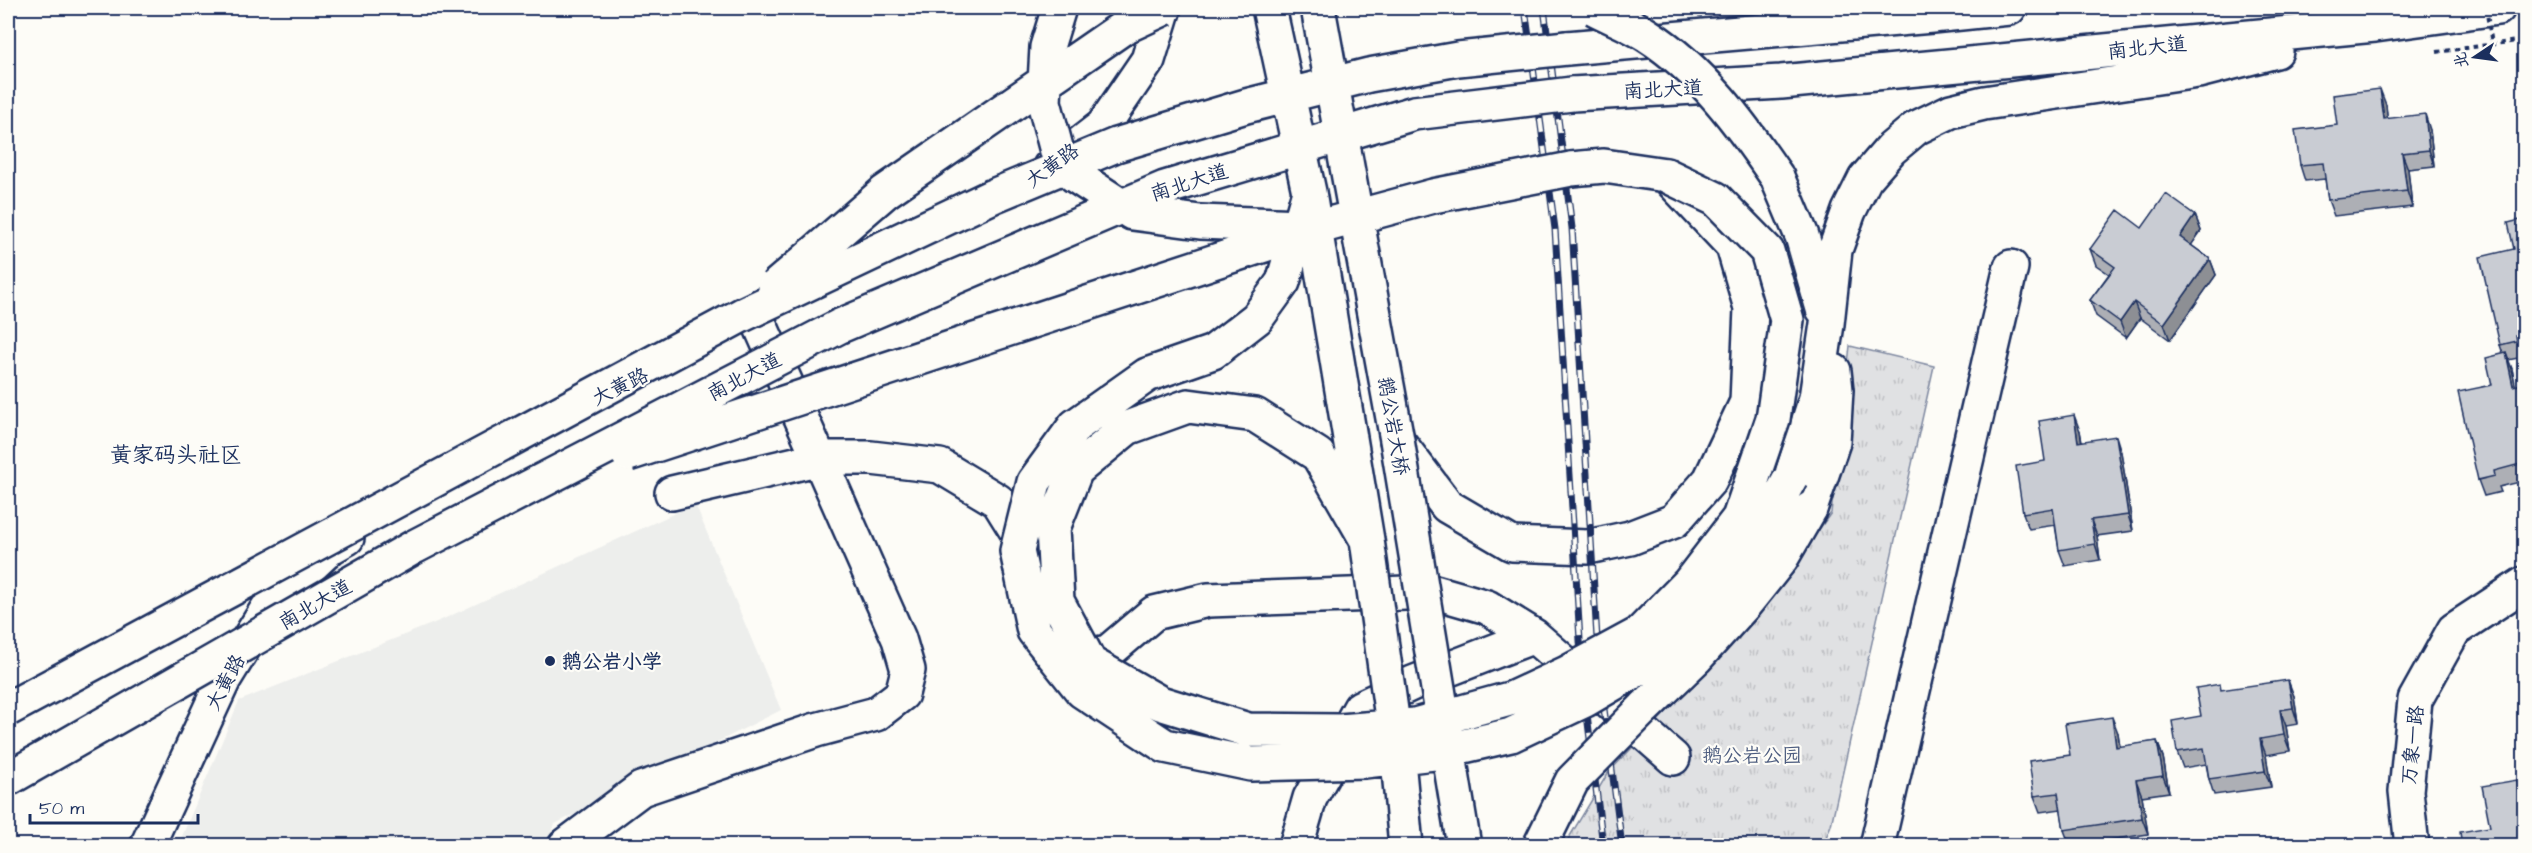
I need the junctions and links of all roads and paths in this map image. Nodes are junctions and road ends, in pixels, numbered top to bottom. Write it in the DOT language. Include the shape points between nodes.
graph roads {
  1 [pos="1059,8"];
  2 [pos="1165,8"];
  3 [pos="1269,8"];
  4 [pos="1318,8"];
  5 [pos="1594,8"];
  6 [pos="1802,8"];
  7 [pos="2009,8"];
  8 [pos="2486,8"];
  9 [pos="2498,8"];
  10 [pos="1932,16"];
  11 [pos="2375,25"];
  12 [pos="2524,40"];
  13 [pos="2492,44"];
  14 [pos="2437,52"];
  15 [pos="1666,175"];
  16 [pos="1309,192"];
  17 [pos="1319,227"];
  18 [pos="2011,267"];
  19 [pos="750,316"];
  20 [pos="1827,324"];
  21 [pos="1397,440"];
  22 [pos="821,458"];
  23 [pos="672,493"];
  24 [pos="1367,540"];
  25 [pos="414,548"];
  26 [pos="2524,584"];
  27 [pos="1534,636"];
  28 [pos="8,709"];
  29 [pos="1673,758"];
  30 [pos="8,779"];
  31 [pos="147,846"];
  32 [pos="565,846"];
  33 [pos="1296,846"];
  34 [pos="1406,846"];
  35 [pos="1464,846"];
  36 [pos="1540,846"];
  37 [pos="1877,846"];
  38 [pos="2412,846"];
  1 -- 17 [label="main road, bridge" via="1047,47 1044,102 1058,155 1074,175 1132,213 1200,222"];
  2 -- 19 [label="main road, bridge" via="1124,27 885,192"];
  2 -- 19 [label="main road, 大黄路" via="1148,60 1103,126 1029,184"];
  3 -- 16 [label="main road, bridge"];
  4 -- 21 [label="main road, 鹅公岩大桥, bridge"];
  5 -- 20 [label="main road, bridge" via="1647,35 1702,79 1750,137 1777,177 1802,236"];
  6 -- 10 [label="main road"];
  7 -- 10 [label="main road"];
  8 -- 13 [label="path, bridge"];
  9 -- 11 [label="main road, 南北大道"];
  10 -- 19 [label="main road, bridge" via="1458,59 1369,75 1246,106 1116,145 993,196"];
  11 -- 20 [label="main road" via="2198,71 1984,103 1951,111 1916,128 1872,172 1849,211 1835,250"];
  11 -- 25 [label="main road, 南北大道, bridge" via="1781,82 1572,94 1414,113 1165,188 840,326"];
  12 -- 13 [label="path"];
  13 -- 14 [label="path"];
  15 -- 17 [label="main road, bridge" via="1604,166 1571,169 1433,196"];
  15 -- 21 [label="main road, bridge" via="1733,246 1751,308 1747,402 1710,480 1674,520 1630,538 1588,546 1512,544 1447,506"];
  15 -- 24 [label="main road, bridge" via="1716,199 1767,251 1787,320 1773,419 1739,518 1689,584 1639,634 1513,698 1415,725 1248,730 1160,703 1090,663 1057,601 1053,528 1076,470 1127,428 1188,406 1255,415 1318,455"];
  16 -- 20 [label="main road, bridge" via="1283,282 1257,318 1213,352 1147,375 1075,426 1034,482 1017,551 1034,631 1082,691 1165,746 1251,764 1353,761 1434,753 1511,735 1585,700 1648,663 1703,608 1749,553 1791,477 1816,398"];
  16 -- 24 [label="main road, bridge"];
  17 -- 25 [label="main road, bridge" via="591,466"];
  18 -- 37 [label="main road"];
  19 -- 22 [label="main road"];
  19 -- 28 [label="main road, bridge"];
  19 -- 31 [label="main road, 大黄路" via="577,407 331,547 265,612 224,679"];
  20 -- 36 [label="main road, bridge" via="1836,390 1833,442 1809,509 1781,559 1745,604 1572,781"];
  21 -- 35 [label="main road, 鹅公岩大桥, bridge"];
  22 -- 23 [label="main road"];
  22 -- 27 [label="main road" via="871,458 940,466 998,501 1032,555 1044,628 1072,658 1107,652 1154,613 1208,600 1435,592 1487,607"];
  22 -- 32 [label="main road" via="900,639 908,670 902,694 876,714 641,789"];
  24 -- 34 [label="main road, bridge"];
  25 -- 30 [label="main road, 南北大道, bridge"];
  26 -- 38 [label="main road, 万象一路" via="2454,630 2415,700 2406,791"];
  27 -- 29 [label="main road"];
  27 -- 33 [label="main road" via="1360,708 1310,798"];
}
